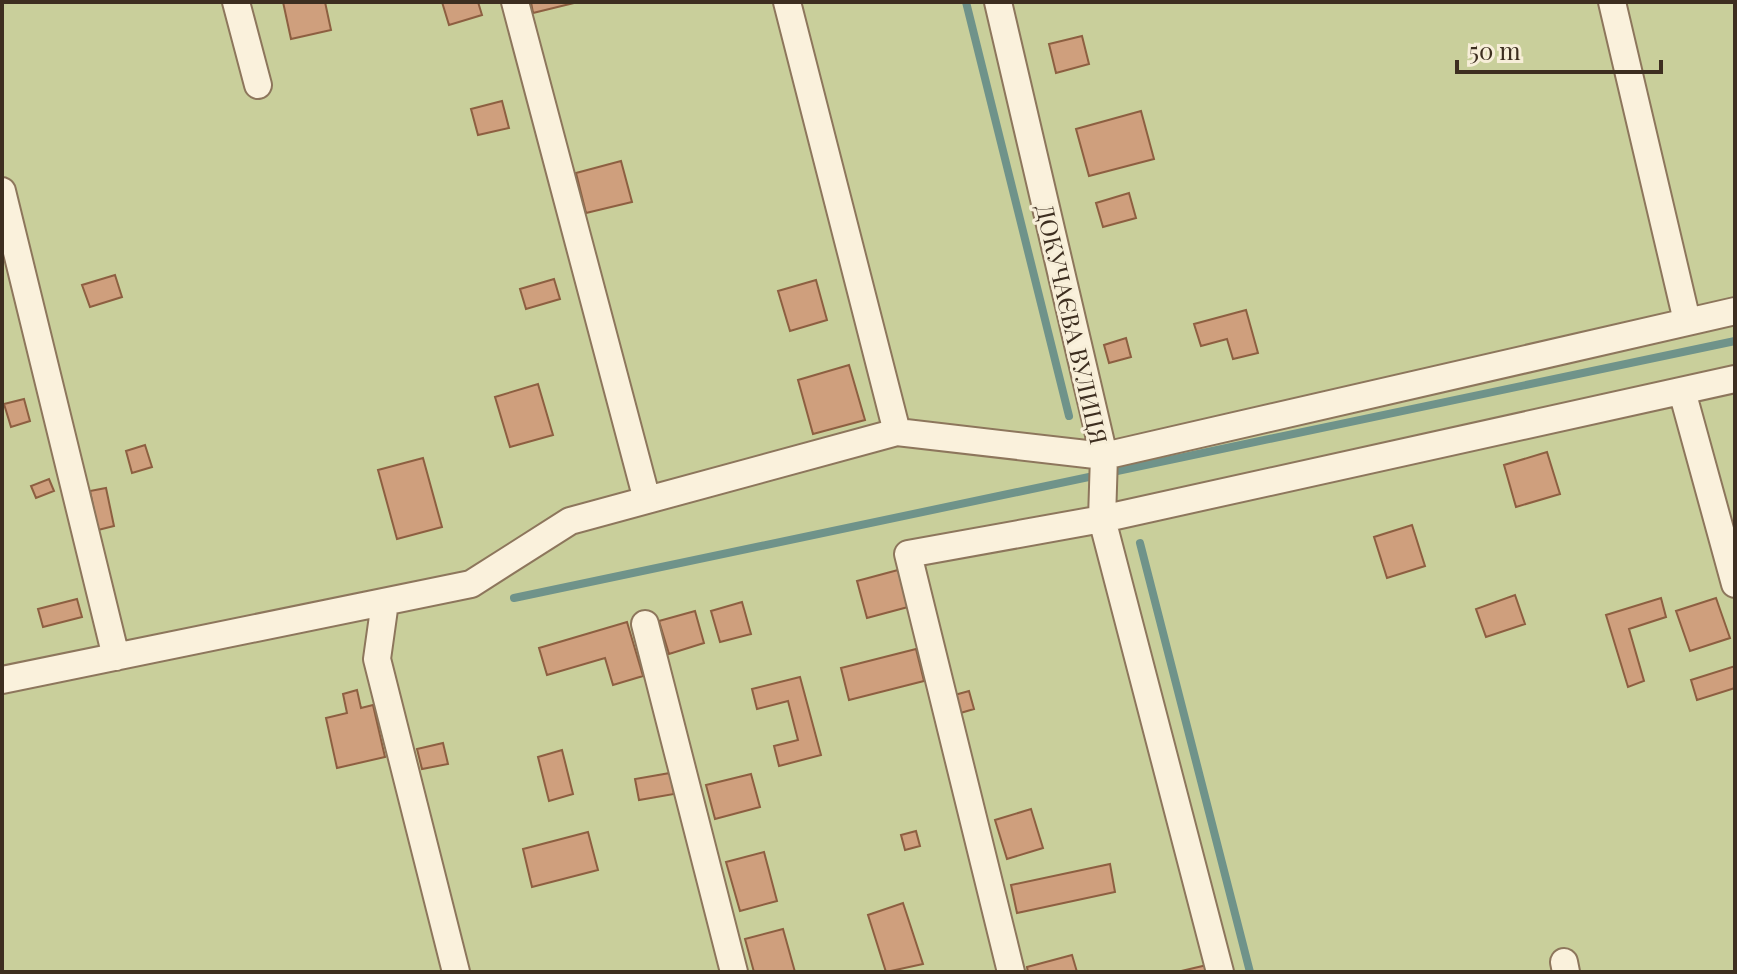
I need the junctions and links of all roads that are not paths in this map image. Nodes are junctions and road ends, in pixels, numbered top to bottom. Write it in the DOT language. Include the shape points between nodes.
graph roads {
  1 [pos="236,2"];
  2 [pos="515,2"];
  3 [pos="787,2"];
  4 [pos="998,2"];
  5 [pos="1612,2"];
  6 [pos="258,85"];
  7 [pos="2,191"];
  8 [pos="1735,311"];
  9 [pos="1687,321"];
  10 [pos="1735,379"];
  11 [pos="1682,391"];
  12 [pos="897,432"];
  13 [pos="1104,456"];
  14 [pos="647,500"];
  15 [pos="1102,519"];
  16 [pos="1735,584"];
  17 [pos="385,602"];
  18 [pos="645,624"];
  19 [pos="116,657"];
  20 [pos="2,680"];
  21 [pos="456,972"];
  22 [pos="734,972"];
  23 [pos="1011,972"];
  24 [pos="1220,972"];
  1 -- 6 [label="street"];
  2 -- 14 [label="street"];
  3 -- 12 [label="street"];
  4 -- 13 [label="street, ДОКУЧАЄВА ВУЛИЦЯ"];
  5 -- 9 [label="street"];
  7 -- 19 [label="street"];
  8 -- 9 [label="street"];
  9 -- 13 [label="street"];
  10 -- 11 [label="street"];
  11 -- 15 [label="street"];
  11 -- 16 [label="street"];
  12 -- 13 [label="street"];
  12 -- 14 [label="street"];
  13 -- 15 [label="street, ДОКУЧАЄВА ВУЛИЦЯ"];
  14 -- 17 [label="street" via="570,521 471,584"];
  15 -- 23 [label="street" via="908,554"];
  15 -- 24 [label="street, ДОКУЧАЄВА ВУЛИЦЯ"];
  17 -- 19 [label="street"];
  17 -- 21 [label="street" via="377,659"];
  18 -- 22 [label="street"];
  19 -- 20 [label="street"];
}
